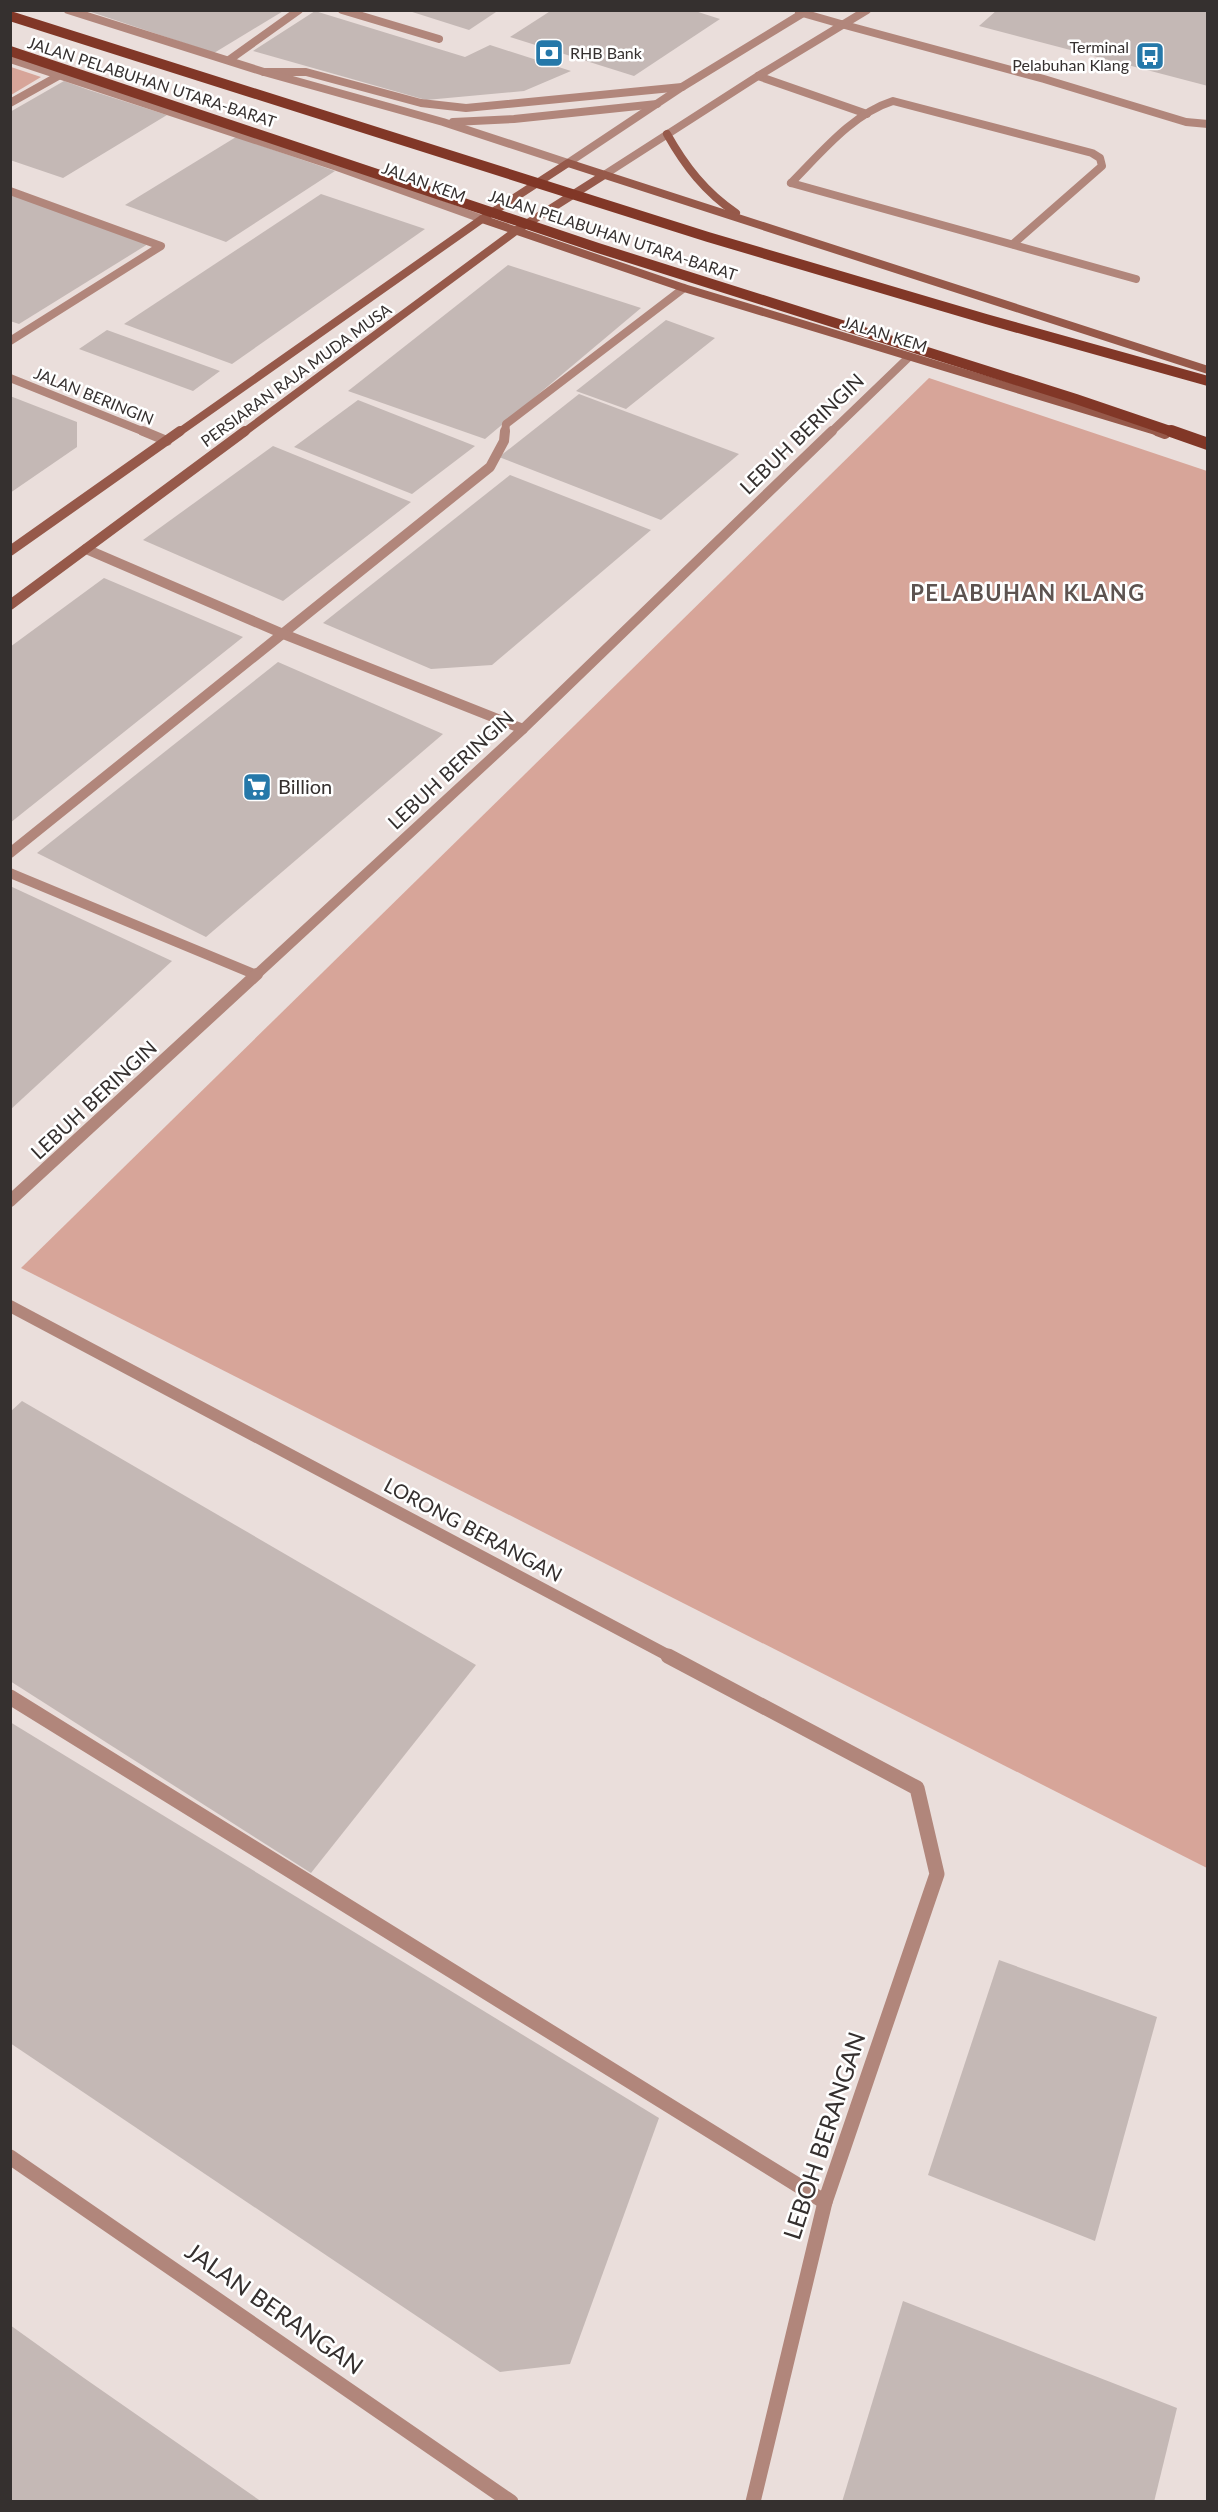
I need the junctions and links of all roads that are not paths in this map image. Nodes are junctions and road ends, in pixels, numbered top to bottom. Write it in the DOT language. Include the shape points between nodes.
graph roads {
  1 [pos="68,10"];
  2 [pos="299,10"];
  3 [pos="342,10"];
  4 [pos="794,10"];
  5 [pos="867,10"];
  6 [pos="806,12"];
  7 [pos="10,16"];
  8 [pos="841,24"];
  9 [pos="440,39"];
  10 [pos="10,51"];
  11 [pos="10,59"];
  12 [pos="229,60"];
  13 [pos="264,72"];
  14 [pos="60,75"];
  15 [pos="758,76"];
  16 [pos="682,87"];
  17 [pos="10,103"];
  18 [pos="657,104"];
  19 [pos="867,114"];
  20 [pos="442,122"];
  21 [pos="1208,124"];
  22 [pos="667,134"];
  23 [pos="568,163"];
  24 [pos="604,175"];
  25 [pos="10,191"];
  26 [pos="482,219"];
  27 [pos="753,223"];
  28 [pos="518,230"];
  29 [pos="1013,244"];
  30 [pos="1136,279"];
  31 [pos="684,288"];
  32 [pos="10,341"];
  33 [pos="909,357"];
  34 [pos="1208,370"];
  35 [pos="10,378"];
  36 [pos="1208,381"];
  37 [pos="167,441"];
  38 [pos="1208,445"];
  39 [pos="86,549"];
  40 [pos="10,551"];
  41 [pos="10,605"];
  42 [pos="281,633"];
  43 [pos="523,729"];
  44 [pos="10,853"];
  45 [pos="10,873"];
  46 [pos="256,975"];
  47 [pos="10,1201"];
  48 [pos="10,1306"];
  49 [pos="10,1697"];
  50 [pos="917,1788"];
  51 [pos="10,2157"];
  52 [pos="825,2202"];
  53 [pos="511,2502"];
  54 [pos="753,2502"];
  1 -- 12 [label="street"];
  2 -- 12 [label="street"];
  3 -- 9 [label="street"];
  4 -- 6 [label="street"];
  5 -- 8 [label="street"];
  6 -- 8 [label="street"];
  6 -- 16 [label="street"];
  7 -- 36 [label="main road, JALAN PELABUHAN UTARA-BARAT, bridge" via="708,237"];
  8 -- 15 [label="street"];
  8 -- 21 [label="street" via="1186,122"];
  10 -- 38 [label="main road, JALAN PELABUHAN UTARA-BARAT, bridge" via="598,248 1076,399"];
  11 -- 14 [label="street, JALAN KEM"];
  12 -- 13 [label="street"];
  13 -- 16 [label="street" via="306,72 421,104 466,108"];
  13 -- 20 [label="street"];
  14 -- 17 [label="street"];
  14 -- 26 [label="street, JALAN KEM"];
  15 -- 19 [label="street"];
  15 -- 22 [label="street"];
  16 -- 18 [label="street"];
  18 -- 20 [label="street" via="526,118"];
  18 -- 23 [label="street"];
  19 -- 29 [label="street" via="791,183"];
  19 -- 29 [label="street" via="893,101 1100,158 1102,166"];
  20 -- 23 [label="street"];
  22 -- 24 [label="street"];
  22 -- 27 [label="main road" via="685,168 703,188"];
  23 -- 24 [label="main road"];
  23 -- 26 [label="main road, PERSIARAN RAJA MUDA MUSA"];
  24 -- 27 [label="main road"];
  24 -- 28 [label="main road, PERSIARAN RAJA MUDA MUSA"];
  25 -- 32 [label="street" via="161,246"];
  26 -- 28 [label="main road, JALAN KEM"];
  26 -- 37 [label="main road, PERSIARAN RAJA MUDA MUSA"];
  27 -- 34 [label="main road"];
  28 -- 31 [label="main road, JALAN KEM"];
  28 -- 39 [label="main road, PERSIARAN RAJA MUDA MUSA"];
  29 -- 30 [label="street"];
  31 -- 33 [label="main road, JALAN KEM"];
  31 -- 42 [label="street" via="506,424 504,441 490,467"];
  33 -- 38 [label="main road, JALAN KEM"];
  33 -- 43 [label="street, LEBUH BERINGIN"];
  35 -- 37 [label="street, JALAN BERINGIN"];
  37 -- 40 [label="main road, PERSIARAN RAJA MUDA MUSA"];
  39 -- 41 [label="main road, PERSIARAN RAJA MUDA MUSA"];
  39 -- 42 [label="street"];
  42 -- 43 [label="street"];
  42 -- 44 [label="street"];
  43 -- 46 [label="street, LEBUH BERINGIN"];
  45 -- 46 [label="street"];
  46 -- 47 [label="street, LEBUH BERINGIN"];
  48 -- 50 [label="street, LORONG BERANGAN"];
  49 -- 52 [label="street"];
  50 -- 52 [label="street, LEBOH BERANGAN" via="937,1874"];
  51 -- 53 [label="street, JALAN BERANGAN"];
  52 -- 54 [label="street, LEBOH BERANGAN"];
}
